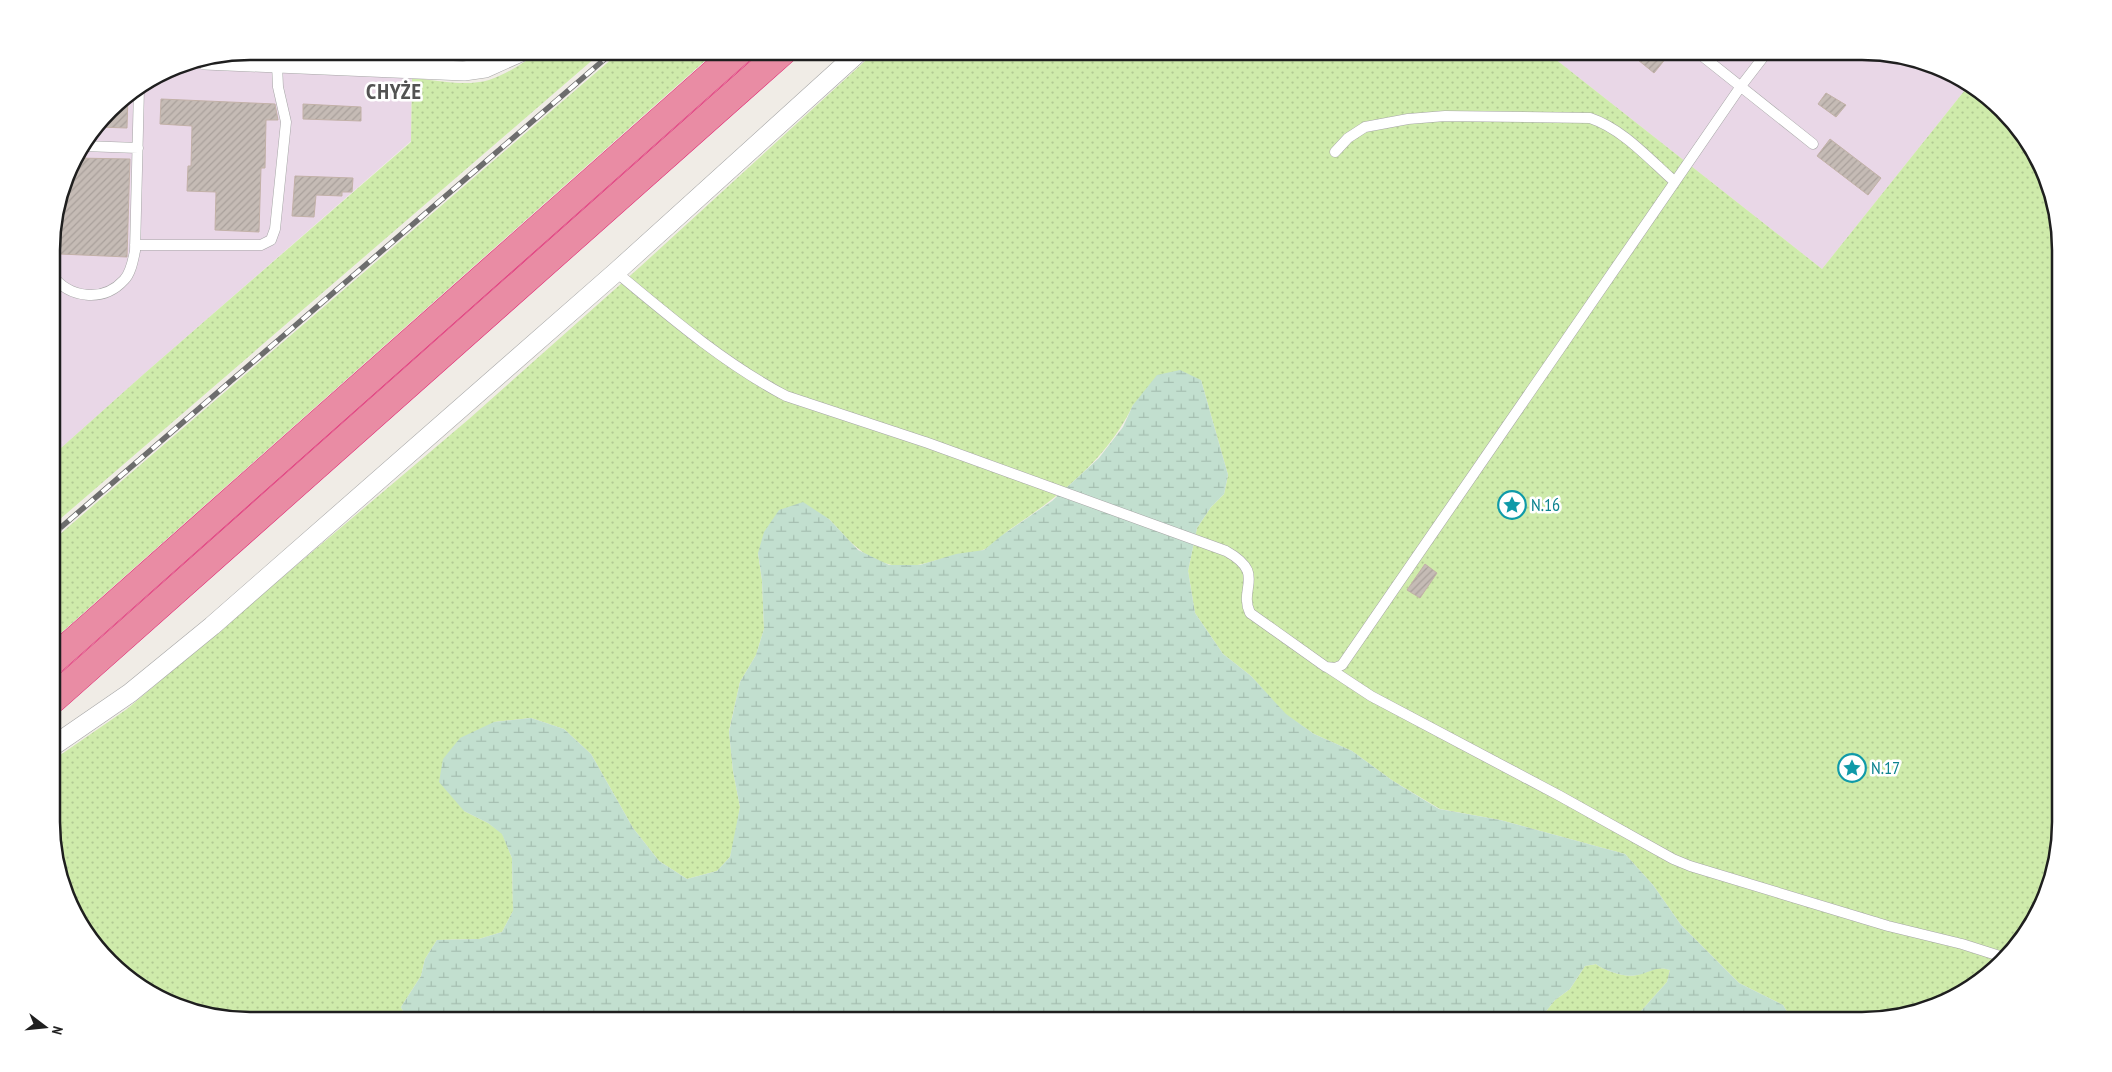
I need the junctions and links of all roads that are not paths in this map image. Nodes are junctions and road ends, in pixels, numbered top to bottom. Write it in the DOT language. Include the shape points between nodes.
graph roads {
  1 [pos="397,60"];
  2 [pos="503,60"];
  3 [pos="729,60"];
  4 [pos="773,60"];
  5 [pos="850,60"];
  6 [pos="1708,60"];
  7 [pos="1761,60"];
  8 [pos="230,61"];
  9 [pos="277,64"];
  10 [pos="1741,86"];
  11 [pos="139,96"];
  12 [pos="1813,144"];
  13 [pos="91,146"];
  14 [pos="138,148"];
  15 [pos="1335,152"];
  16 [pos="1675,182"];
  17 [pos="135,245"];
  18 [pos="616,272"];
  19 [pos="60,283"];
  20 [pos="60,654"];
  21 [pos="1326,667"];
  22 [pos="60,693"];
  23 [pos="60,741"];
  24 [pos="1997,955"];
  1 -- 2 [label="street" via="464,71 485,68"];
  1 -- 9 [label="street"];
  3 -- 20 [label="highway"];
  4 -- 22 [label="highway"];
  5 -- 18 [label="street"];
  6 -- 10 [label="lane"];
  7 -- 10 [label="lane"];
  8 -- 9 [label="street"];
  9 -- 17 [label="lane" via="278,87 286,122 276,229 271,240 261,246"];
  10 -- 12 [label="lane"];
  10 -- 16 [label="lane"];
  11 -- 14 [label="lane"];
  13 -- 14 [label="lane"];
  14 -- 17 [label="lane"];
  15 -- 16 [label="lane" via="1365,127 1408,120 1444,116 1590,118 1616,130"];
  16 -- 21 [label="lane" via="1342,665"];
  17 -- 19 [label="lane" via="131,268 124,280 106,293 88,296 72,292"];
  18 -- 21 [label="lane" via="675,322 786,396 928,443 1238,557 1247,568 1250,579 1247,606 1250,613"];
  18 -- 23 [label="street" via="212,626 130,693"];
  21 -- 24 [label="lane" via="1371,696 1690,866"];
}
